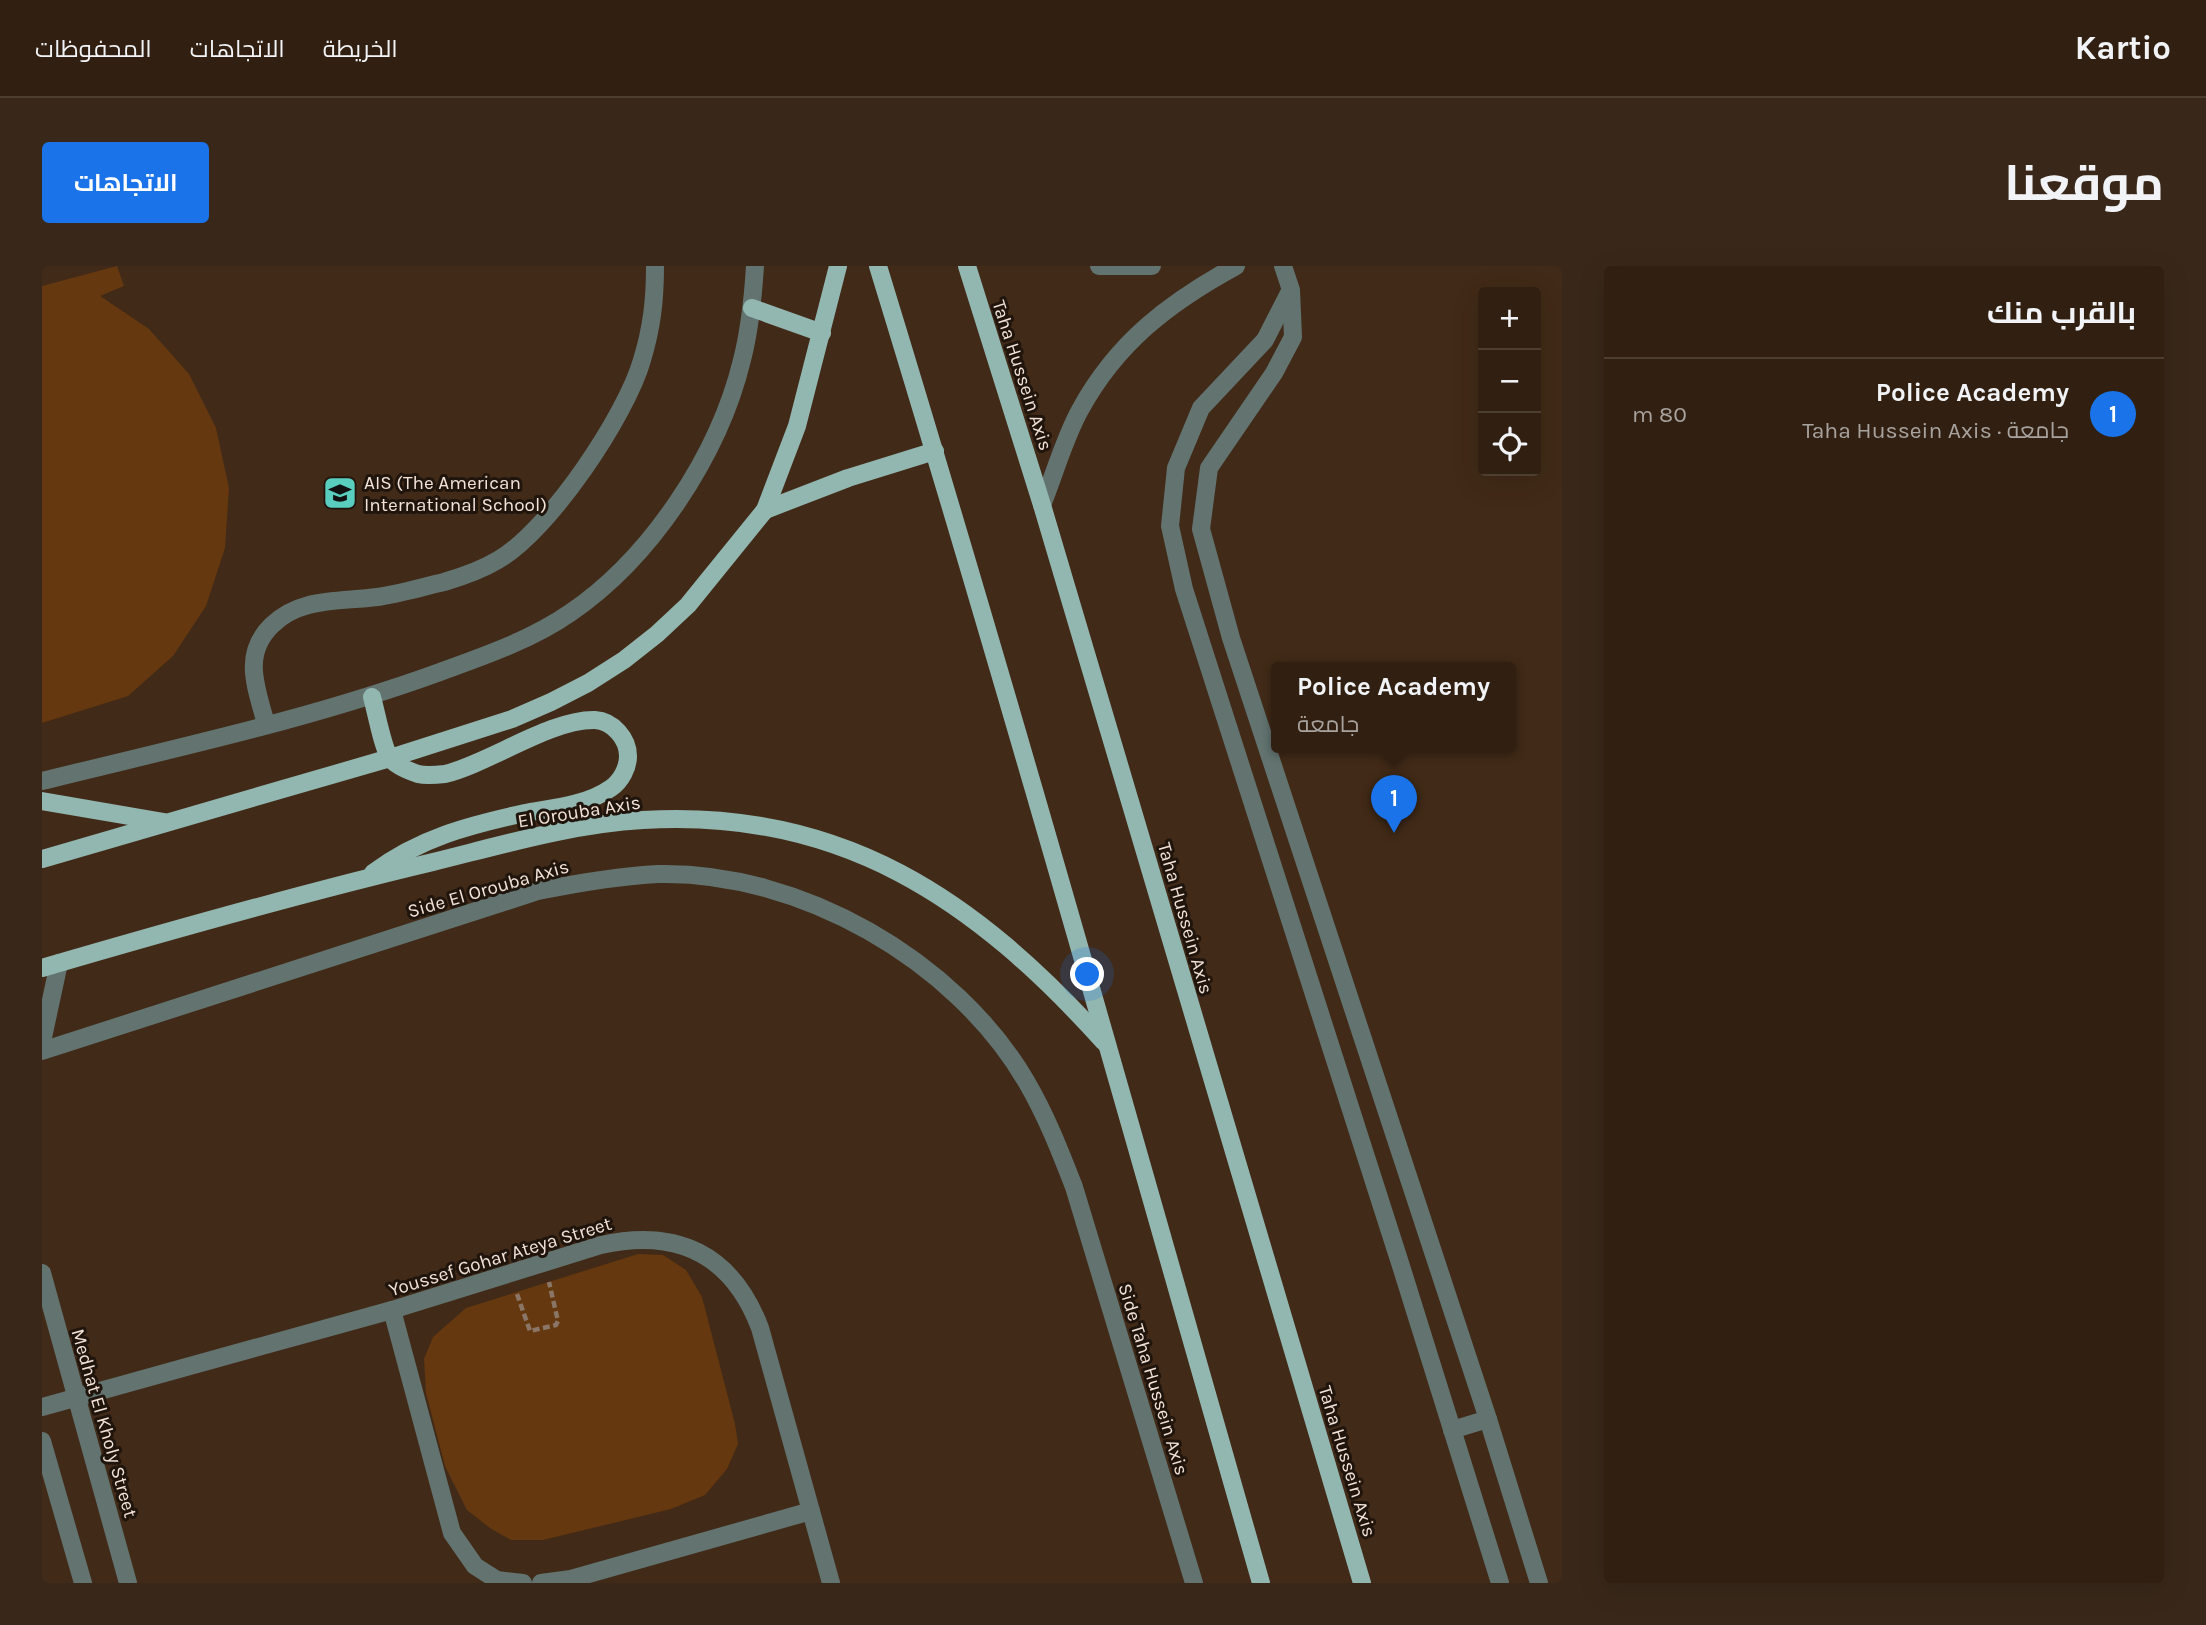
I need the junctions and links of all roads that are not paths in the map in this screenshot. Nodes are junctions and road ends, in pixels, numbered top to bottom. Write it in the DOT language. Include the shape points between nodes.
graph roads {
  1 [pos="655,266"];
  2 [pos="755,266"];
  3 [pos="838,266"];
  4 [pos="878,266"];
  5 [pos="967,266"];
  6 [pos="1099,266"];
  7 [pos="1152,266"];
  8 [pos="1236,266"];
  9 [pos="1283,266"];
  10 [pos="1291,290"];
  11 [pos="752,308"];
  12 [pos="822,334"];
  13 [pos="934,451"];
  14 [pos="1042,505"];
  15 [pos="765,510"];
  16 [pos="372,697"];
  17 [pos="266,724"];
  18 [pos="390,758"];
  19 [pos="42,781"];
  20 [pos="42,802"];
  21 [pos="171,823"];
  22 [pos="42,859"];
  23 [pos="367,877"];
  24 [pos="50,965"];
  25 [pos="42,1042"];
  26 [pos="1108,1046"];
  27 [pos="42,1051"];
  28 [pos="1074,1187"];
  29 [pos="42,1273"];
  30 [pos="392,1310"];
  31 [pos="76,1398"];
  32 [pos="42,1407"];
  33 [pos="1488,1419"];
  34 [pos="1452,1430"];
  35 [pos="42,1441"];
  36 [pos="811,1511"];
  37 [pos="83,1583"];
  38 [pos="128,1583"];
  39 [pos="523,1583"];
  40 [pos="541,1583"];
  41 [pos="831,1583"];
  42 [pos="1194,1583"];
  43 [pos="1261,1583"];
  44 [pos="1362,1583"];
  45 [pos="1500,1583"];
  46 [pos="1539,1583"];
  1 -- 17 [label="street" via="655,303 642,362 618,417 544,522 499,559 447,581 379,597 314,603 271,626 252,661"];
  2 -- 11 [label="street"];
  3 -- 12 [label="main road"];
  4 -- 13 [label="main road"];
  5 -- 14 [label="main road, Taha Hussein Axis"];
  6 -- 7 [label="street"];
  8 -- 14 [label="street" via="1154,319 1112,361 1079,411"];
  9 -- 10 [label="street"];
  10 -- 33 [label="street" via="1293,337 1209,468 1201,529 1231,638"];
  10 -- 34 [label="street" via="1265,340 1201,408 1176,468 1170,526 1184,589"];
  11 -- 12 [label="main road"];
  11 -- 16 [label="street" via="742,361 722,420 694,476 659,527 617,573 569,613 504,648"];
  12 -- 15 [label="main road" via="797,426"];
  13 -- 15 [label="main road"];
  13 -- 26 [label="main road"];
  14 -- 44 [label="main road, Taha Hussein Axis"];
  15 -- 18 [label="main road" via="688,605 624,660 579,688 512,719"];
  16 -- 17 [label="street"];
  16 -- 18 [label="main road"];
  17 -- 19 [label="street"];
  18 -- 21 [label="main road"];
  18 -- 23 [label="main road" via="421,774 444,774 562,727 598,720 619,733 628,757 626,769 611,789 584,801 443,834 401,853"];
  20 -- 21 [label="main road"];
  21 -- 22 [label="main road"];
  23 -- 24 [label="main road, El Orouba Axis"];
  23 -- 26 [label="main road, El Orouba Axis" via="542,836 642,820 746,824 802,834 888,866 956,906 1038,975"];
  24 -- 25 [label="street"];
  26 -- 43 [label="main road"];
  27 -- 28 [label="street, Side El Orouba Axis" via="538,891 598,878 661,874 723,880 783,894 842,916 896,946 945,985 989,1029 1026,1080 1055,1135"];
  28 -- 42 [label="street, Side Taha Hussein Axis"];
  29 -- 31 [label="street, Medhat El Kholy Street"];
  30 -- 31 [label="street, Youssef Gohar Ateya Street"];
  30 -- 36 [label="street, Youssef Gohar Ateya Street" via="629,1239 679,1244 704,1255 723,1269 752,1307"];
  30 -- 39 [label="street" via="452,1534 475,1566 497,1580"];
  31 -- 32 [label="street, Youssef Gohar Ateya Street"];
  31 -- 38 [label="street, Medhat El Kholy Street"];
  33 -- 34 [label="street"];
  33 -- 46 [label="street"];
  34 -- 45 [label="street"];
  35 -- 37 [label="street"];
  36 -- 40 [label="street" via="571,1579"];
  36 -- 41 [label="street, Youssef Gohar Ateya Street"];
}
